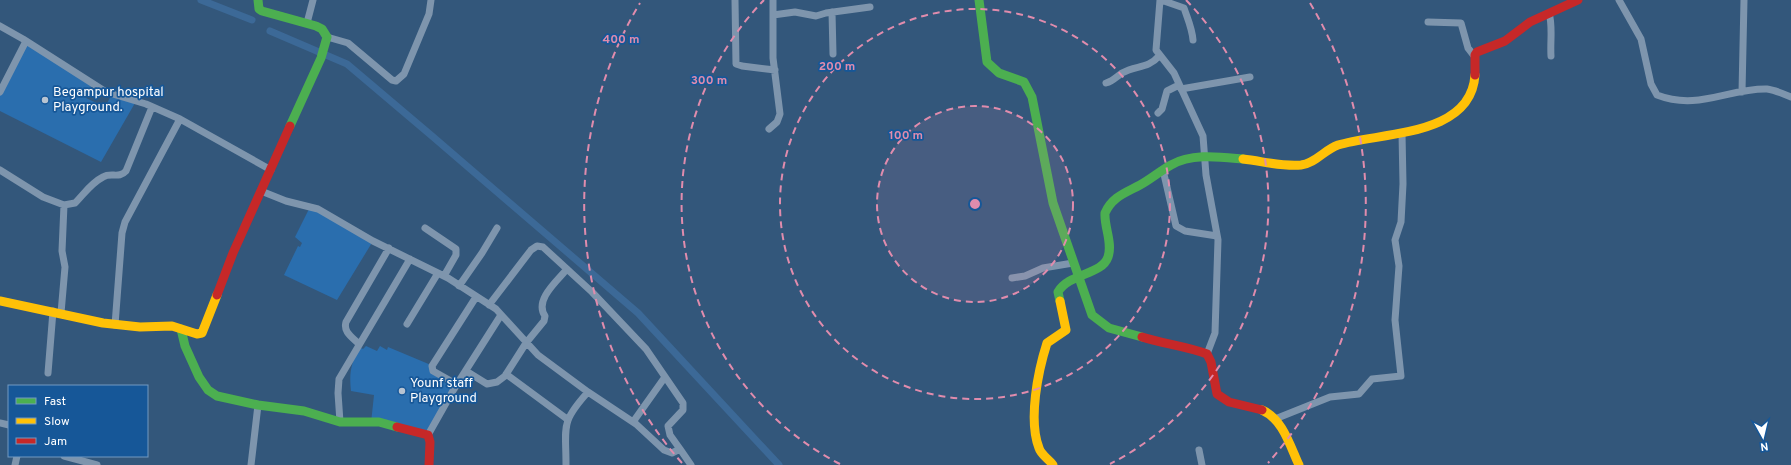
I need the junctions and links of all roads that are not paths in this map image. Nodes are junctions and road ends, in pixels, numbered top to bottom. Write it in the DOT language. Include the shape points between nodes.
graph roads {
  1 [pos="258,0"];
  2 [pos="313,0"];
  3 [pos="431,0"];
  4 [pos="736,0"];
  5 [pos="773,0"];
  6 [pos="979,0"];
  7 [pos="1160,0"];
  8 [pos="1576,0"];
  9 [pos="1618,0"];
  10 [pos="1744,0"];
  11 [pos="870,7"];
  12 [pos="832,12"];
  13 [pos="1549,12"];
  14 [pos="773,15"];
  15 [pos="1428,22"];
  16 [pos="307,23"];
  17 [pos="0,26"];
  18 [pos="327,40"];
  19 [pos="1193,40"];
  20 [pos="26,41"];
  21 [pos="833,54"];
  22 [pos="1159,56"];
  23 [pos="1551,56"];
  24 [pos="1475,57"];
  25 [pos="775,70"];
  26 [pos="1250,77"];
  27 [pos="1106,83"];
  28 [pos="1180,87"];
  29 [pos="0,92"];
  30 [pos="1742,92"];
  31 [pos="1791,97"];
  32 [pos="152,107"];
  33 [pos="1158,113"];
  34 [pos="180,119"];
  35 [pos="769,129"];
  36 [pos="1402,133"];
  37 [pos="1205,158"];
  38 [pos="0,170"];
  39 [pos="271,170"];
  40 [pos="1163,170"];
  41 [pos="261,191"];
  42 [pos="64,205"];
  43 [pos="425,228"];
  44 [pos="497,228"];
  45 [pos="1217,236"];
  46 [pos="389,248"];
  47 [pos="410,259"];
  48 [pos="1073,263"];
  49 [pos="567,268"];
  50 [pos="441,275"];
  51 [pos="1077,276"];
  52 [pos="1012,278"];
  53 [pos="459,286"];
  54 [pos="476,298"];
  55 [pos="0,301"];
  56 [pos="489,305"];
  57 [pos="57,312"];
  58 [pos="501,315"];
  59 [pos="407,324"];
  60 [pos="115,325"];
  61 [pos="181,328"];
  62 [pos="526,343"];
  63 [pos="359,344"];
  64 [pos="1206,354"];
  65 [pos="466,371"];
  66 [pos="48,373"];
  67 [pos="506,374"];
  68 [pos="665,377"];
  69 [pos="454,389"];
  70 [pos="588,392"];
  71 [pos="258,405"];
  72 [pos="567,419"];
  73 [pos="1275,419"];
  74 [pos="340,422"];
  75 [pos="633,422"];
  76 [pos="428,436"];
  77 [pos="680,449"];
  78 [pos="1199,450"];
  79 [pos="68,457"];
  80 [pos="96,465"];
  81 [pos="251,465"];
  82 [pos="429,465"];
  83 [pos="566,465"];
  84 [pos="691,465"];
  85 [pos="1053,465"];
  86 [pos="1202,465"];
  87 [pos="1299,465"];
  1 -- 16 [label="street" via="259,9 262,11"];
  2 -- 16 [label="street"];
  3 -- 18 [label="street" via="429,14 404,74 396,81 348,43"];
  4 -- 25 [label="street" via="736,64"];
  5 -- 14 [label="street"];
  6 -- 48 [label="street" via="987,62 990,68 999,74 1024,82 1032,97 1052,203"];
  7 -- 19 [label="street" via="1184,8 1192,25"];
  7 -- 22 [label="street" via="1156,46"];
  8 -- 13 [label="street"];
  9 -- 30 [label="street" via="1641,39 1651,84 1657,95 1698,101"];
  10 -- 30 [label="street"];
  11 -- 12 [label="street"];
  12 -- 14 [label="street" via="816,16 794,12"];
  12 -- 21 [label="street"];
  13 -- 23 [label="street" via="1553,24 1550,34"];
  13 -- 24 [label="street" via="1505,40 1477,52"];
  14 -- 25 [label="street"];
  15 -- 24 [label="street" via="1461,23 1468,48"];
  16 -- 18 [label="street" via="322,29"];
  17 -- 20 [label="street"];
  18 -- 39 [label="street"];
  20 -- 29 [label="street"];
  20 -- 32 [label="street" via="106,92"];
  22 -- 27 [label="street" via="1152,64 1122,73 1113,81"];
  22 -- 28 [label="street" via="1174,73"];
  24 -- 36 [label="street" via="1475,82 1462,107 1439,122"];
  25 -- 35 [label="street" via="780,114 777,122"];
  26 -- 28 [label="street"];
  28 -- 33 [label="street" via="1167,91 1162,109"];
  28 -- 37 [label="street" via="1204,136"];
  30 -- 31 [label="street" via="1769,89"];
  32 -- 34 [label="street"];
  32 -- 42 [label="street" via="126,172 120,176 103,177 92,184 75,203"];
  34 -- 39 [label="street"];
  34 -- 60 [label="street" via="124,227"];
  36 -- 37 [label="street" via="1339,145 1325,150 1313,162 1300,166 1232,157"];
  36 -- 73 [label="street" via="1404,184 1401,222 1395,240 1399,266 1394,320 1401,376 1372,380 1362,393 1330,397"];
  37 -- 40 [label="street" via="1183,160"];
  37 -- 45 [label="street"];
  38 -- 42 [label="street" via="43,197"];
  39 -- 41 [label="street"];
  40 -- 45 [label="street" via="1176,226 1185,231"];
  40 -- 51 [label="street" via="1121,193 1106,209 1104,217 1108,257 1099,267"];
  41 -- 46 [label="street" via="318,209"];
  41 -- 61 [label="street" via="230,260 205,330 202,334 197,334"];
  42 -- 57 [label="street" via="62,251 65,267"];
  43 -- 50 [label="street" via="456,248 456,255"];
  44 -- 53 [label="street"];
  45 -- 64 [label="street" via="1215,334"];
  46 -- 47 [label="street"];
  46 -- 63 [label="street" via="346,322 348,333"];
  47 -- 50 [label="street"];
  47 -- 63 [label="street"];
  48 -- 51 [label="street"];
  48 -- 52 [label="street" via="1043,268 1025,276"];
  49 -- 56 [label="street" via="542,247 537,246 531,250"];
  49 -- 62 [label="street" via="545,296 541,308 545,318"];
  49 -- 68 [label="street" via="646,348"];
  50 -- 53 [label="street"];
  50 -- 59 [label="street"];
  51 -- 64 [label="street" via="1089,310 1104,325 1123,333 1165,344 1189,347"];
  51 -- 85 [label="street" via="1059,288 1058,297 1066,330 1047,343 1036,391 1037,441 1040,451"];
  53 -- 54 [label="street"];
  54 -- 56 [label="street"];
  54 -- 69 [label="street" via="432,366 433,371 452,383"];
  55 -- 57 [label="street"];
  56 -- 58 [label="street"];
  57 -- 60 [label="street"];
  57 -- 66 [label="street"];
  58 -- 62 [label="street"];
  58 -- 65 [label="street"];
  60 -- 61 [label="street"];
  61 -- 71 [label="street" via="190,358 208,390 217,396"];
  62 -- 67 [label="street"];
  62 -- 70 [label="street"];
  63 -- 74 [label="street" via="339,379"];
  64 -- 73 [label="street" via="1211,362 1216,390 1220,396"];
  65 -- 67 [label="street" via="487,384 501,379"];
  65 -- 69 [label="street"];
  67 -- 72 [label="street"];
  68 -- 75 [label="street"];
  68 -- 77 [label="street" via="683,403 683,410 668,426"];
  69 -- 76 [label="street"];
  70 -- 72 [label="street"];
  70 -- 75 [label="street"];
  71 -- 74 [label="street" via="304,412"];
  71 -- 81 [label="street"];
  72 -- 83 [label="street" via="564,433"];
  73 -- 87 [label="street"];
  74 -- 76 [label="street" via="379,422"];
  75 -- 77 [label="street" via="664,450 672,453"];
  76 -- 82 [label="street"];
  77 -- 84 [label="street"];
  78 -- 86 [label="street"];
  79 -- 80 [label="street"];
}
